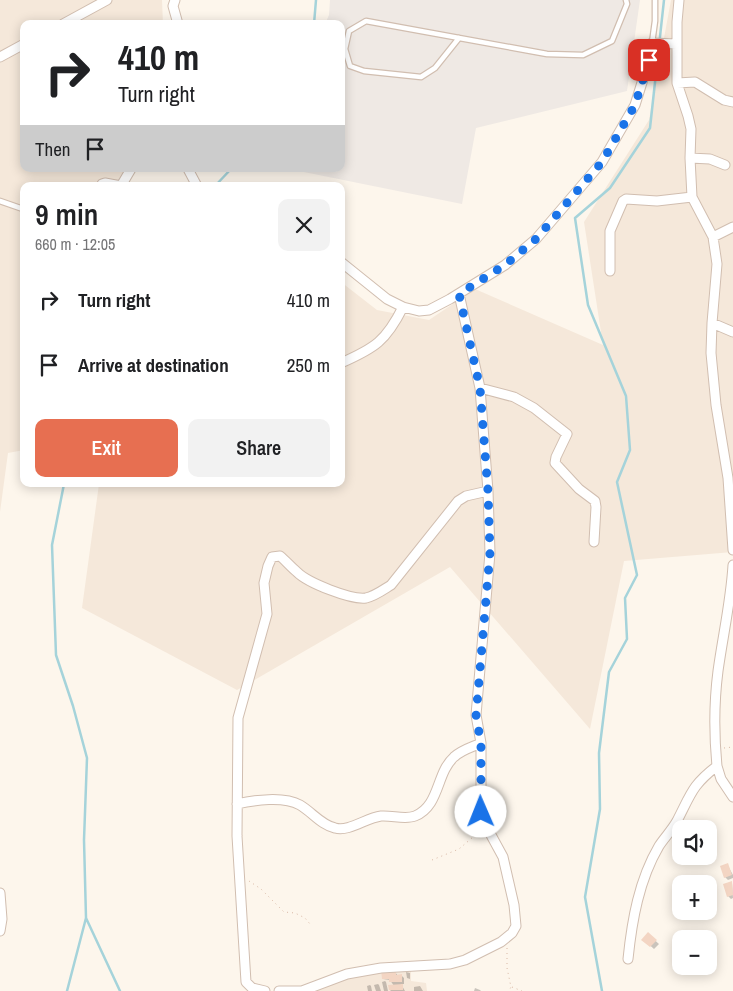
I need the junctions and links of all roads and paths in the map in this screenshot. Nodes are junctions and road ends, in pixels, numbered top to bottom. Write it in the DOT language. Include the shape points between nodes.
graph roads {
  1 [pos="107,0"];
  2 [pos="175,0"];
  3 [pos="626,0"];
  4 [pos="655,0"];
  5 [pos="679,0"];
  6 [pos="70,20"];
  7 [pos="177,20"];
  8 [pos="458,38"];
  9 [pos="652,42"];
  10 [pos="676,44"];
  11 [pos="20,46"];
  12 [pos="0,57"];
  13 [pos="677,83"];
  14 [pos="733,102"];
  15 [pos="690,158"];
  16 [pos="725,165"];
  17 [pos="692,197"];
  18 [pos="0,201"];
  19 [pos="20,209"];
  20 [pos="733,228"];
  21 [pos="712,237"];
  22 [pos="345,265"];
  23 [pos="610,271"];
  24 [pos="459,294"];
  25 [pos="403,307"];
  26 [pos="712,323"];
  27 [pos="733,332"];
  28 [pos="345,361"];
  29 [pos="480,388"];
  30 [pos="488,491"];
  31 [pos="594,542"];
  32 [pos="733,550"];
  33 [pos="733,565"];
  34 [pos="481,743"];
  35 [pos="717,766"];
  36 [pos="733,797"];
  37 [pos="237,804"];
  38 [pos="485,824"];
  39 [pos="432,860"];
  40 [pos="240,876"];
  41 [pos="0,893"];
  42 [pos="310,924"];
  43 [pos="0,931"];
  44 [pos="507,937"];
  45 [pos="628,959"];
  46 [pos="511,987"];
  47 [pos="265,991"];
  48 [pos="279,991"];
  49 [pos="509,991"];
  50 [pos="522,991"];
  1 -- 6 [label="street"];
  2 -- 7 [label="street" via="173,6"];
  3 -- 8 [label="lane" via="612,41 583,55 547,54"];
  4 -- 9 [label="lane"];
  5 -- 10 [label="street"];
  8 -- 8 [label="lane" via="366,21 350,31 345,48 350,66 364,71 421,78 435,68"];
  9 -- 10 [label="street"];
  9 -- 24 [label="street" via="635,105 602,162 536,239 505,265"];
  10 -- 13 [label="street"];
  11 -- 12 [label="street"];
  13 -- 14 [label="street" via="695,82"];
  13 -- 15 [label="street" via="691,129"];
  15 -- 16 [label="street" via="710,159"];
  15 -- 17 [label="street"];
  17 -- 21 [label="street"];
  17 -- 23 [label="street" via="623,201 610,232"];
  18 -- 19 [label="lane"];
  20 -- 21 [label="street"];
  21 -- 26 [label="street" via="717,264"];
  22 -- 25 [label="street" via="387,299"];
  24 -- 25 [label="street" via="429,310"];
  24 -- 29 [label="street"];
  25 -- 28 [label="street" via="384,338 364,353"];
  26 -- 27 [label="street"];
  26 -- 32 [label="street" via="713,377 728,478"];
  29 -- 30 [label="street"];
  29 -- 31 [label="street" via="514,396 567,434 555,463 595,501"];
  30 -- 34 [label="street" via="490,553 476,716"];
  30 -- 37 [label="street" via="458,501 391,585 365,598 315,585 280,556 272,557 264,583 267,614 238,718"];
  33 -- 35 [label="street" via="715,702"];
  34 -- 37 [label="street" via="454,756 430,804 413,817 378,816 346,829 335,829 299,804 256,799"];
  34 -- 38 [label="street" via="481,812"];
  35 -- 36 [label="street"];
  35 -- 45 [label="street" via="697,783 687,798 648,870 636,904"];
  37 -- 40 [label="street"];
  38 -- 39 [label="path" via="459,849"];
  38 -- 44 [label="street" via="503,857 514,905 516,926"];
  40 -- 42 [label="path" via="261,889 284,912 295,913"];
  40 -- 47 [label="street" via="246,982 252,988"];
  41 -- 43 [label="street"];
  44 -- 46 [label="path"];
  44 -- 48 [label="street" via="465,960 450,964 381,968 347,974 302,991"];
  46 -- 49 [label="path"];
  46 -- 50 [label="path"];
}
